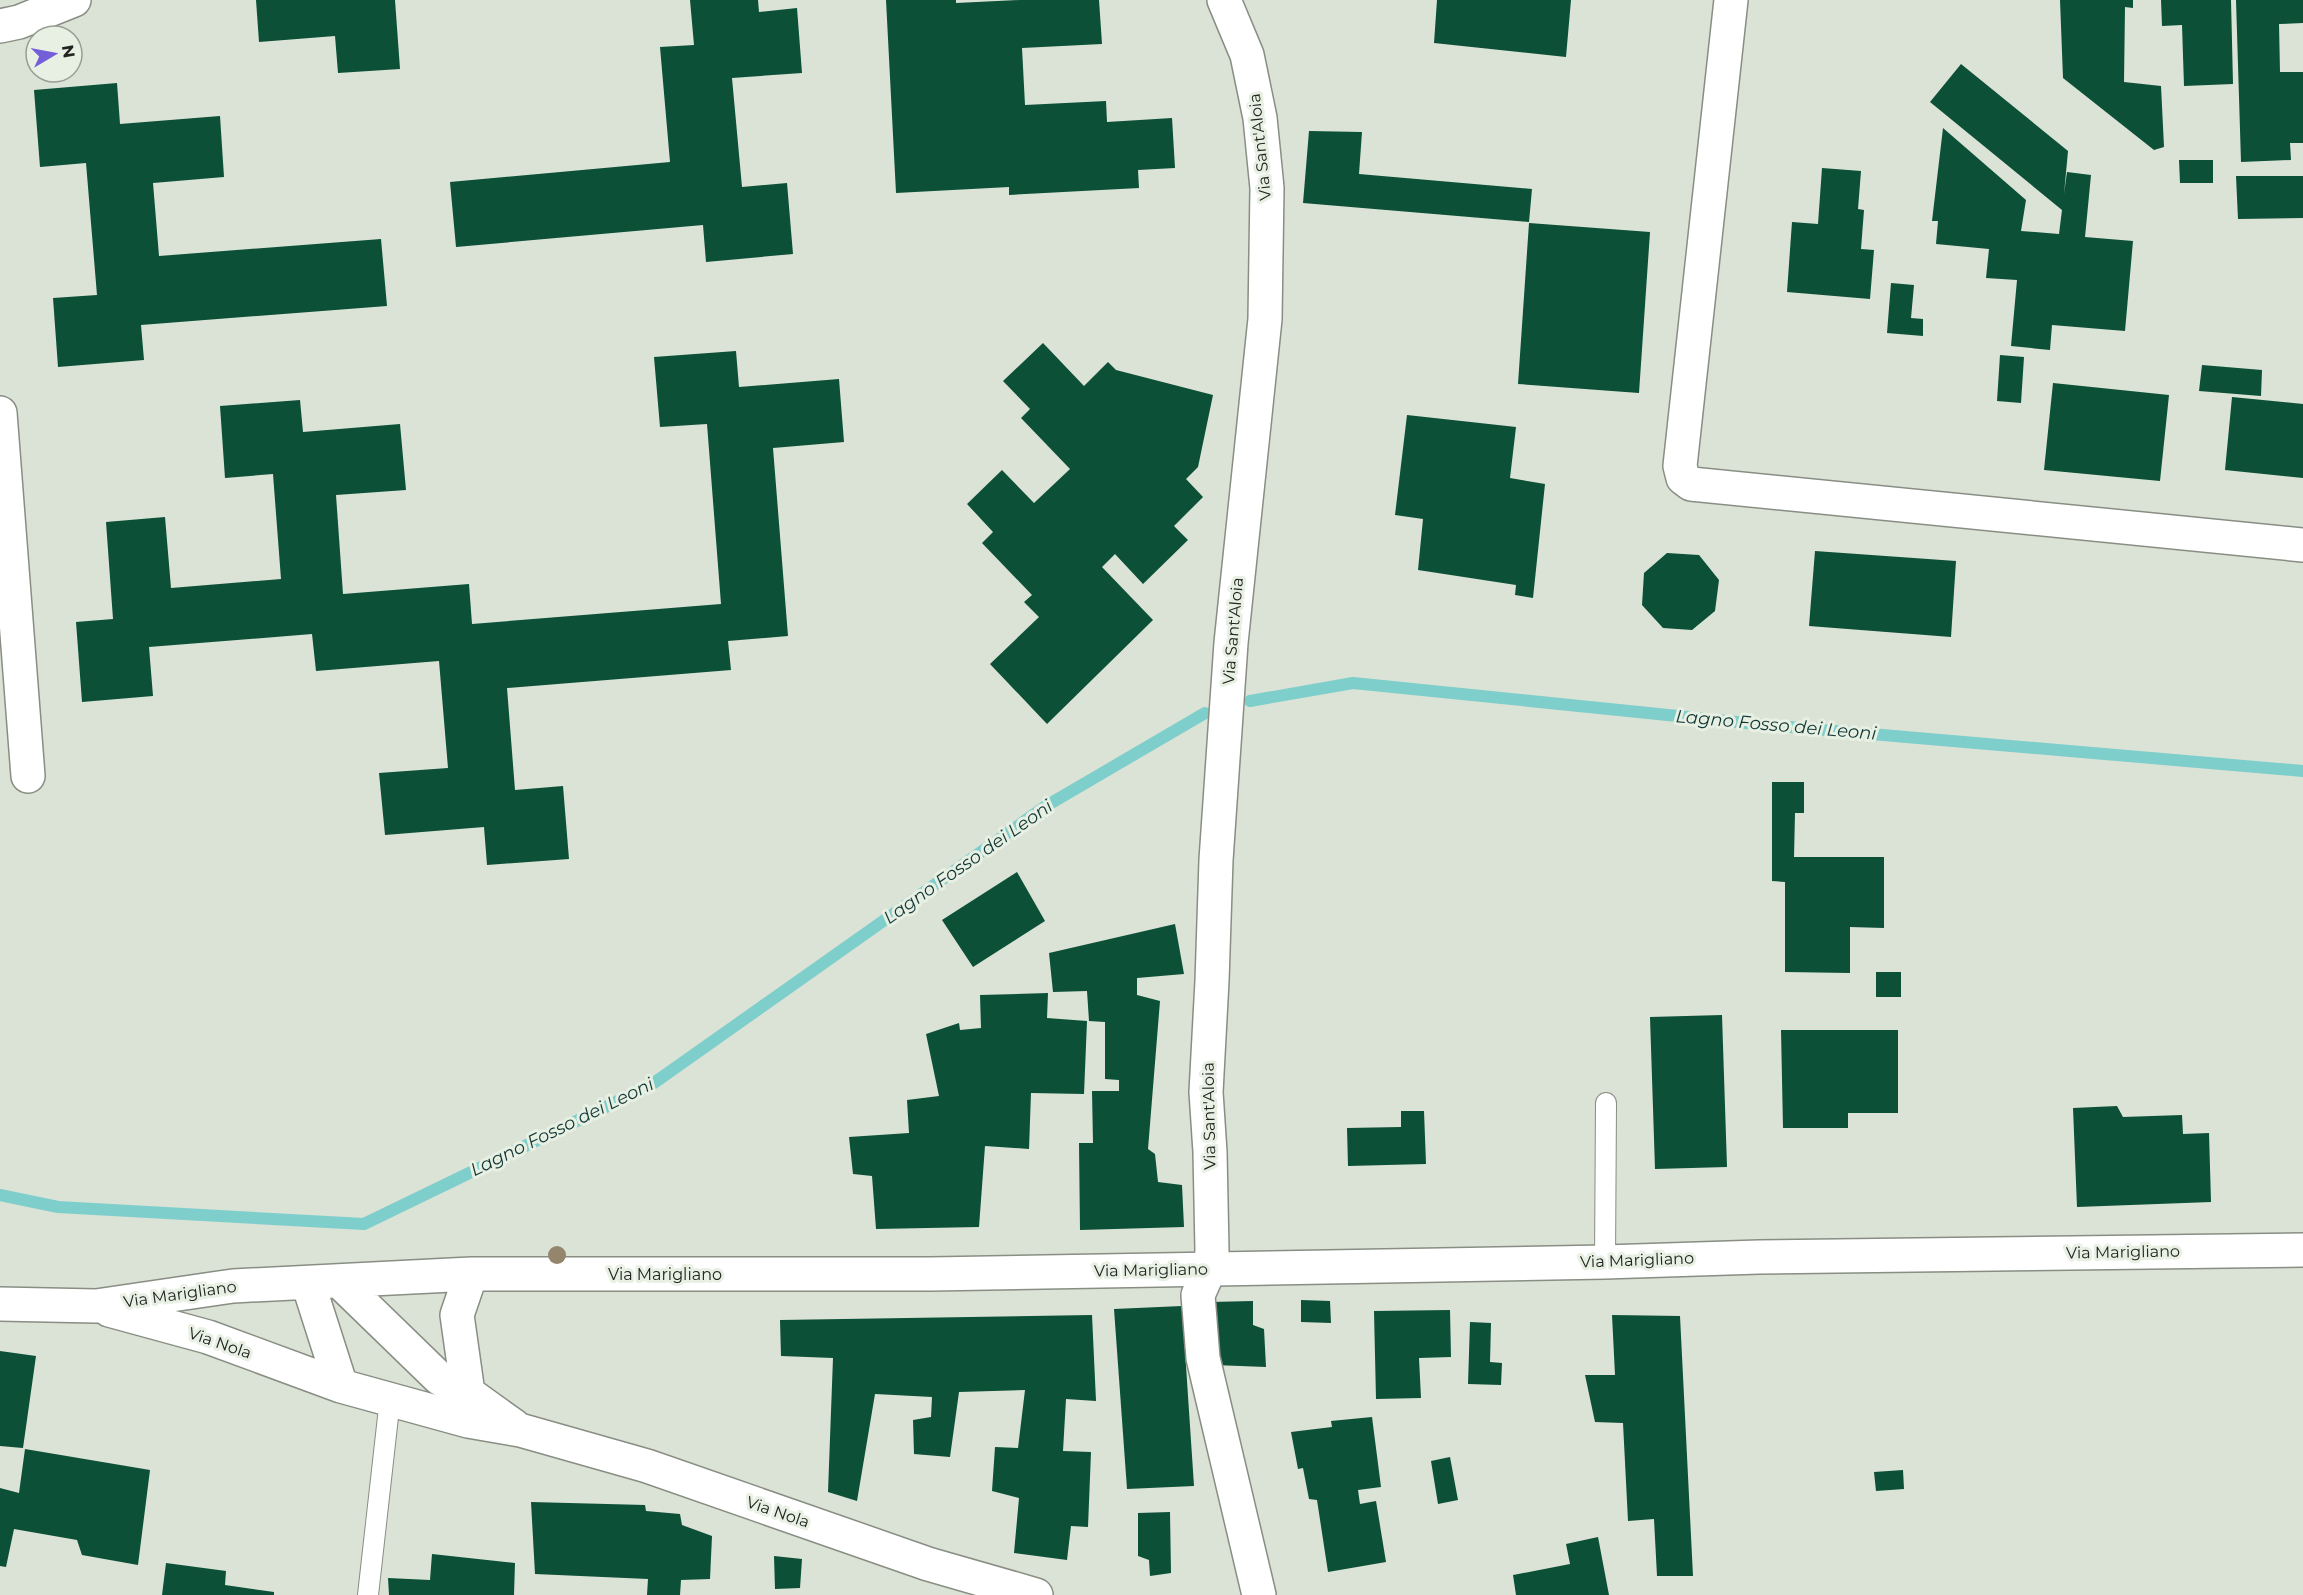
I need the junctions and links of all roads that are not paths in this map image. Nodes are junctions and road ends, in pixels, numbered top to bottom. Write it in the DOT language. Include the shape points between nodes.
graph roads {
  1 [pos="74,0"];
  2 [pos="1224,0"];
  3 [pos="1731,0"];
  4 [pos="0,26"];
  5 [pos="0,413"];
  6 [pos="2303,544"];
  7 [pos="28,776"];
  8 [pos="1606,1103"];
  9 [pos="2303,1250"];
  10 [pos="1605,1262"];
  11 [pos="1210,1269"];
  12 [pos="471,1274"];
  13 [pos="323,1282"];
  14 [pos="0,1304"];
  15 [pos="96,1306"];
  16 [pos="341,1386"];
  17 [pos="468,1393"];
  18 [pos="390,1399"];
  19 [pos="520,1430"];
  20 [pos="368,1595"];
  21 [pos="1036,1595"];
  22 [pos="1259,1595"];
  1 -- 4 [label="street"];
  2 -- 11 [label="street, Via Sant'Aloia" via="1247,55 1260,117 1267,188 1264,319 1231,643 1216,860 1206,1092"];
  3 -- 6 [label="street" via="1680,466 1683,477 1691,484"];
  5 -- 7 [label="street"];
  8 -- 10 [label="lane"];
  9 -- 10 [label="street, Via Marigliano"];
  10 -- 11 [label="street, Via Marigliano"];
  11 -- 12 [label="street, Via Marigliano" via="931,1274"];
  11 -- 22 [label="street" via="1198,1295 1203,1358"];
  12 -- 13 [label="street, Via Marigliano"];
  12 -- 17 [label="street" via="457,1315"];
  13 -- 15 [label="street, Via Marigliano" via="233,1286"];
  13 -- 16 [label="street"];
  13 -- 17 [label="street, Via Nola" via="439,1378"];
  14 -- 15 [label="street, Via Marigliano"];
  15 -- 16 [label="street, Via Nola" via="207,1337"];
  16 -- 18 [label="street, Via Nola"];
  17 -- 19 [label="street, Via Nola"];
  18 -- 19 [label="street, Via Nola" via="468,1421"];
  18 -- 20 [label="lane"];
  19 -- 21 [label="street, Via Nola" via="647,1466 928,1564"];
}
